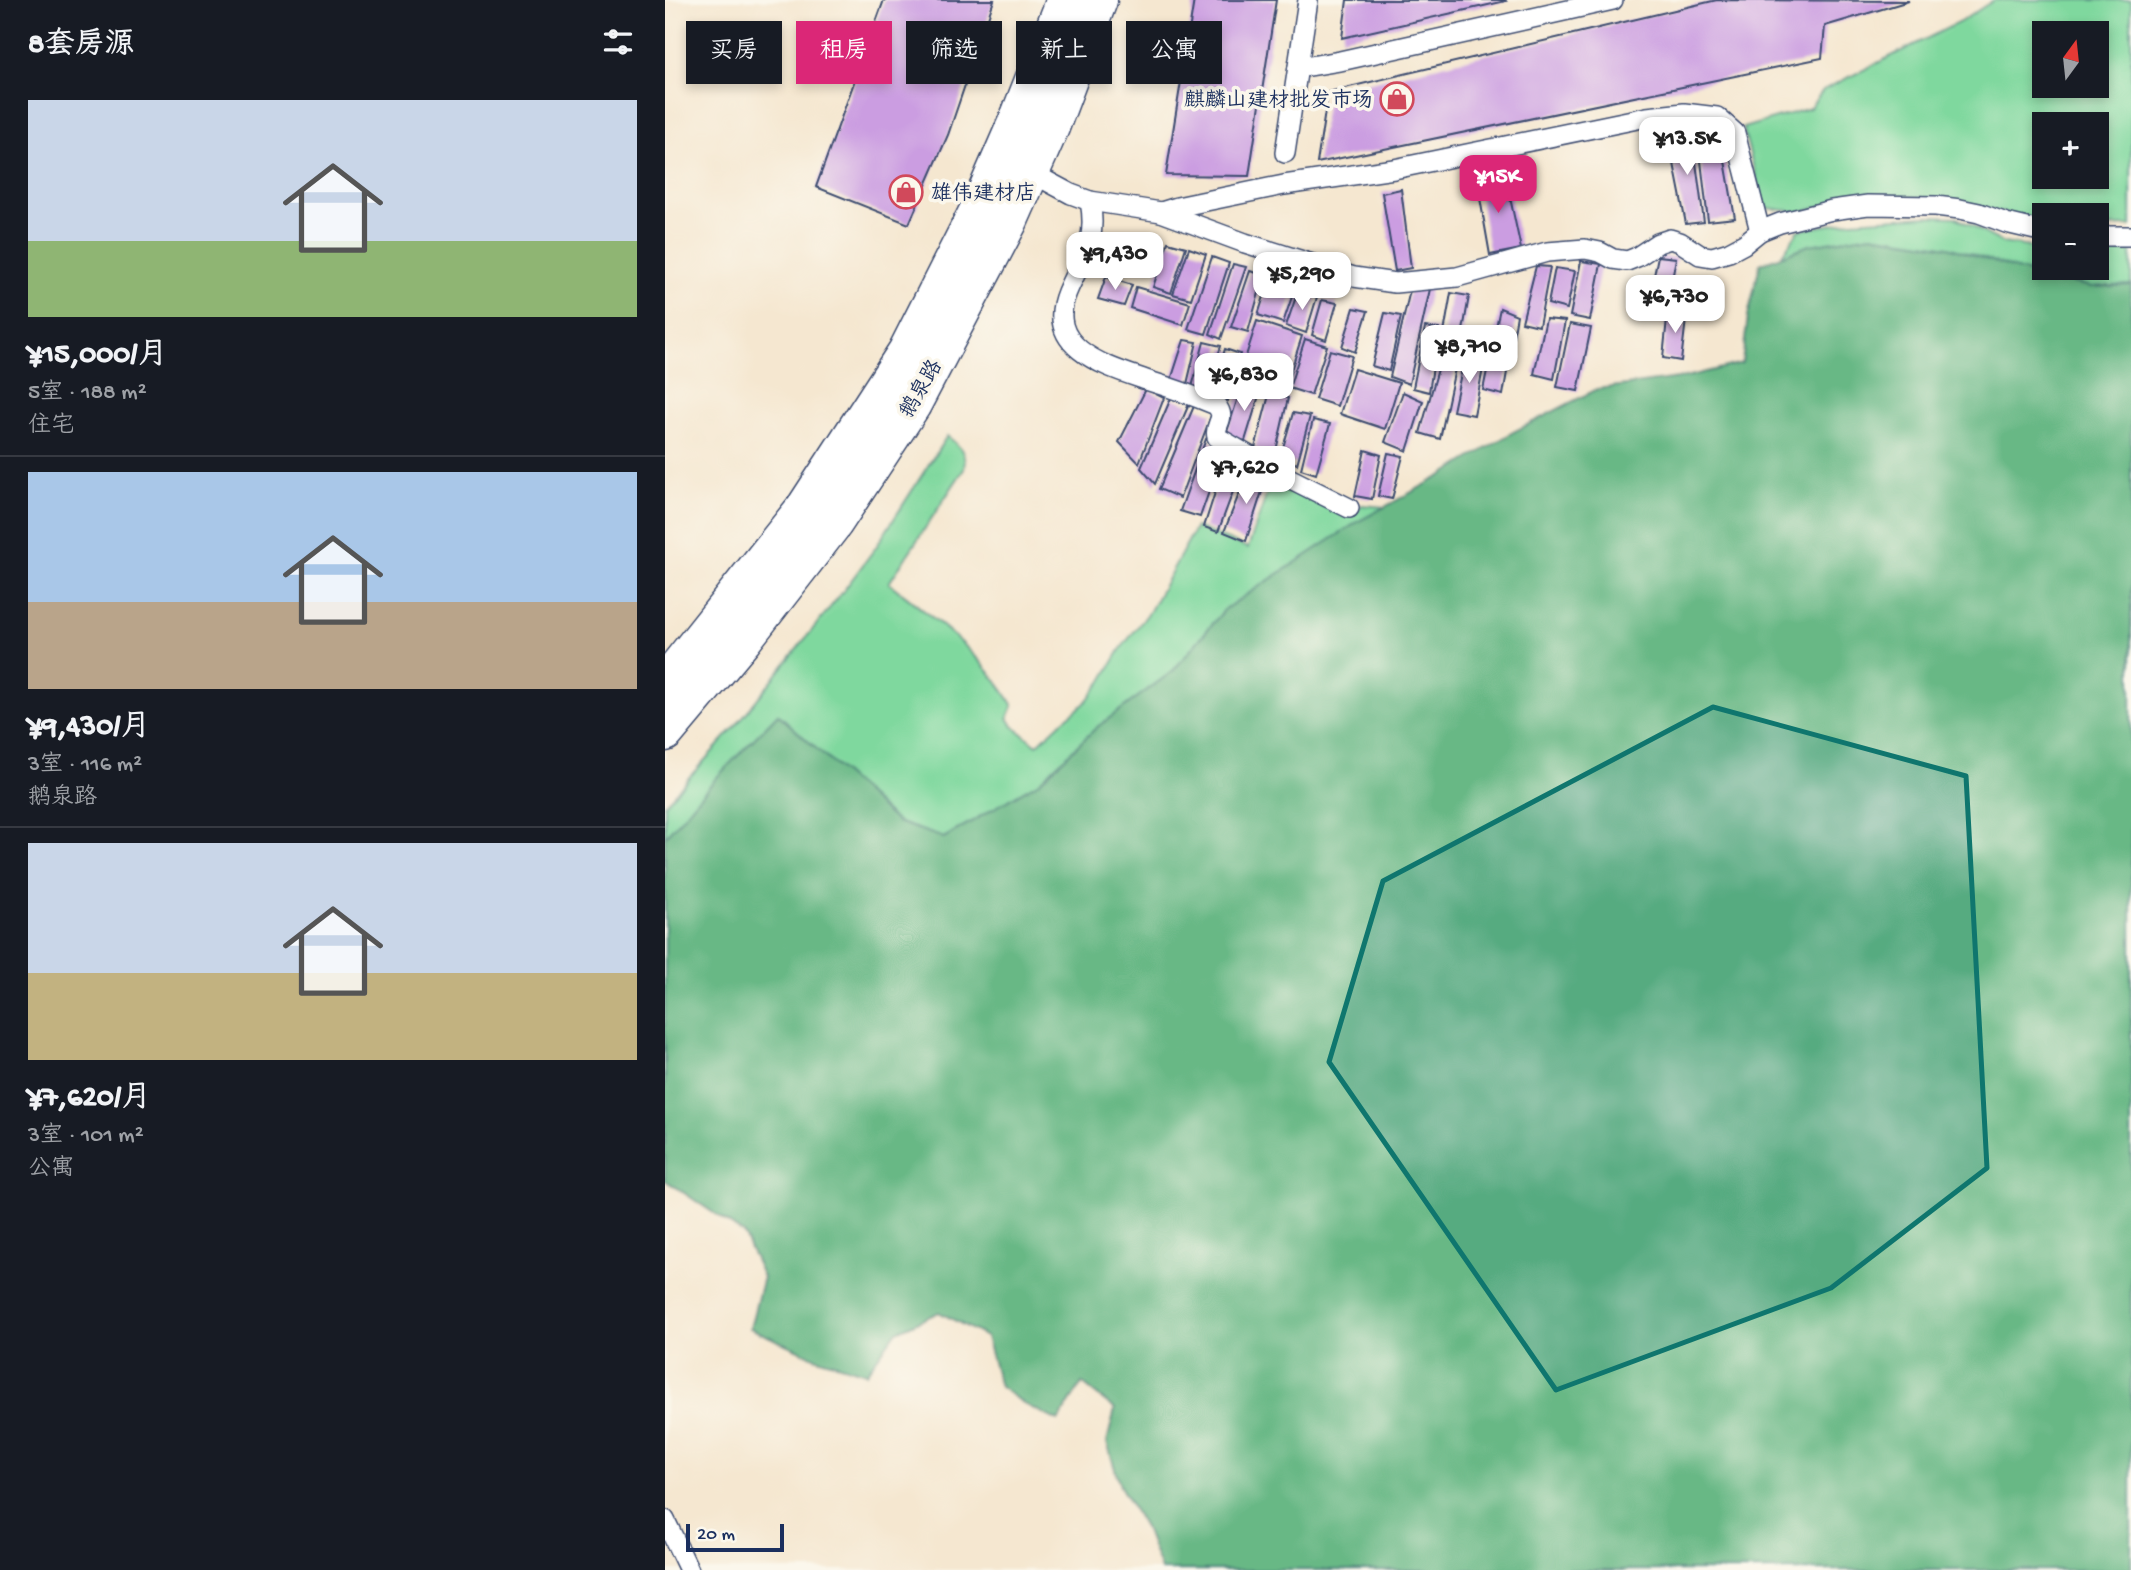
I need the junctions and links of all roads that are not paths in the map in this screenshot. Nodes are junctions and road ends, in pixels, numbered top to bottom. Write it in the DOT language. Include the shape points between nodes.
graph roads {
  1 [pos="1066,0"];
  2 [pos="1098,0"];
  3 [pos="1308,0"];
  4 [pos="1613,0"];
  5 [pos="1298,68"];
  6 [pos="1285,153"];
  7 [pos="1030,172"];
  8 [pos="1090,201"];
  9 [pos="1161,212"];
  10 [pos="2032,229"];
  11 [pos="1760,231"];
  12 [pos="2109,236"];
  13 [pos="2131,236"];
  14 [pos="1349,508"];
  15 [pos="665,684"];
  16 [pos="665,732"];
  17 [pos="665,1520"];
  18 [pos="689,1570"];
  1 -- 15 [label="main road, 鹅泉路" via="980,208 908,352 806,507"];
  2 -- 7 [label="main road, 鹅泉路"];
  3 -- 5 [label="lane"];
  4 -- 5 [label="lane"];
  5 -- 6 [label="lane"];
  7 -- 8 [label="lane"];
  7 -- 16 [label="main road, 鹅泉路" via="912,404 826,531"];
  8 -- 9 [label="lane"];
  8 -- 14 [label="lane" via="1093,228 1089,244 1063,307 1062,319 1074,345 1124,373 1216,405 1221,417 1217,437"];
  9 -- 11 [label="lane" via="1354,277 1395,284 1457,277 1547,252 1585,249 1627,261 1670,239 1712,257 1737,248"];
  9 -- 11 [label="lane" via="1284,185 1394,169 1684,113 1717,117 1735,133"];
  10 -- 11 [label="lane" via="1960,209 1868,205 1832,210"];
  12 -- 13 [label="lane"];
  17 -- 18 [label="lane"];
}
